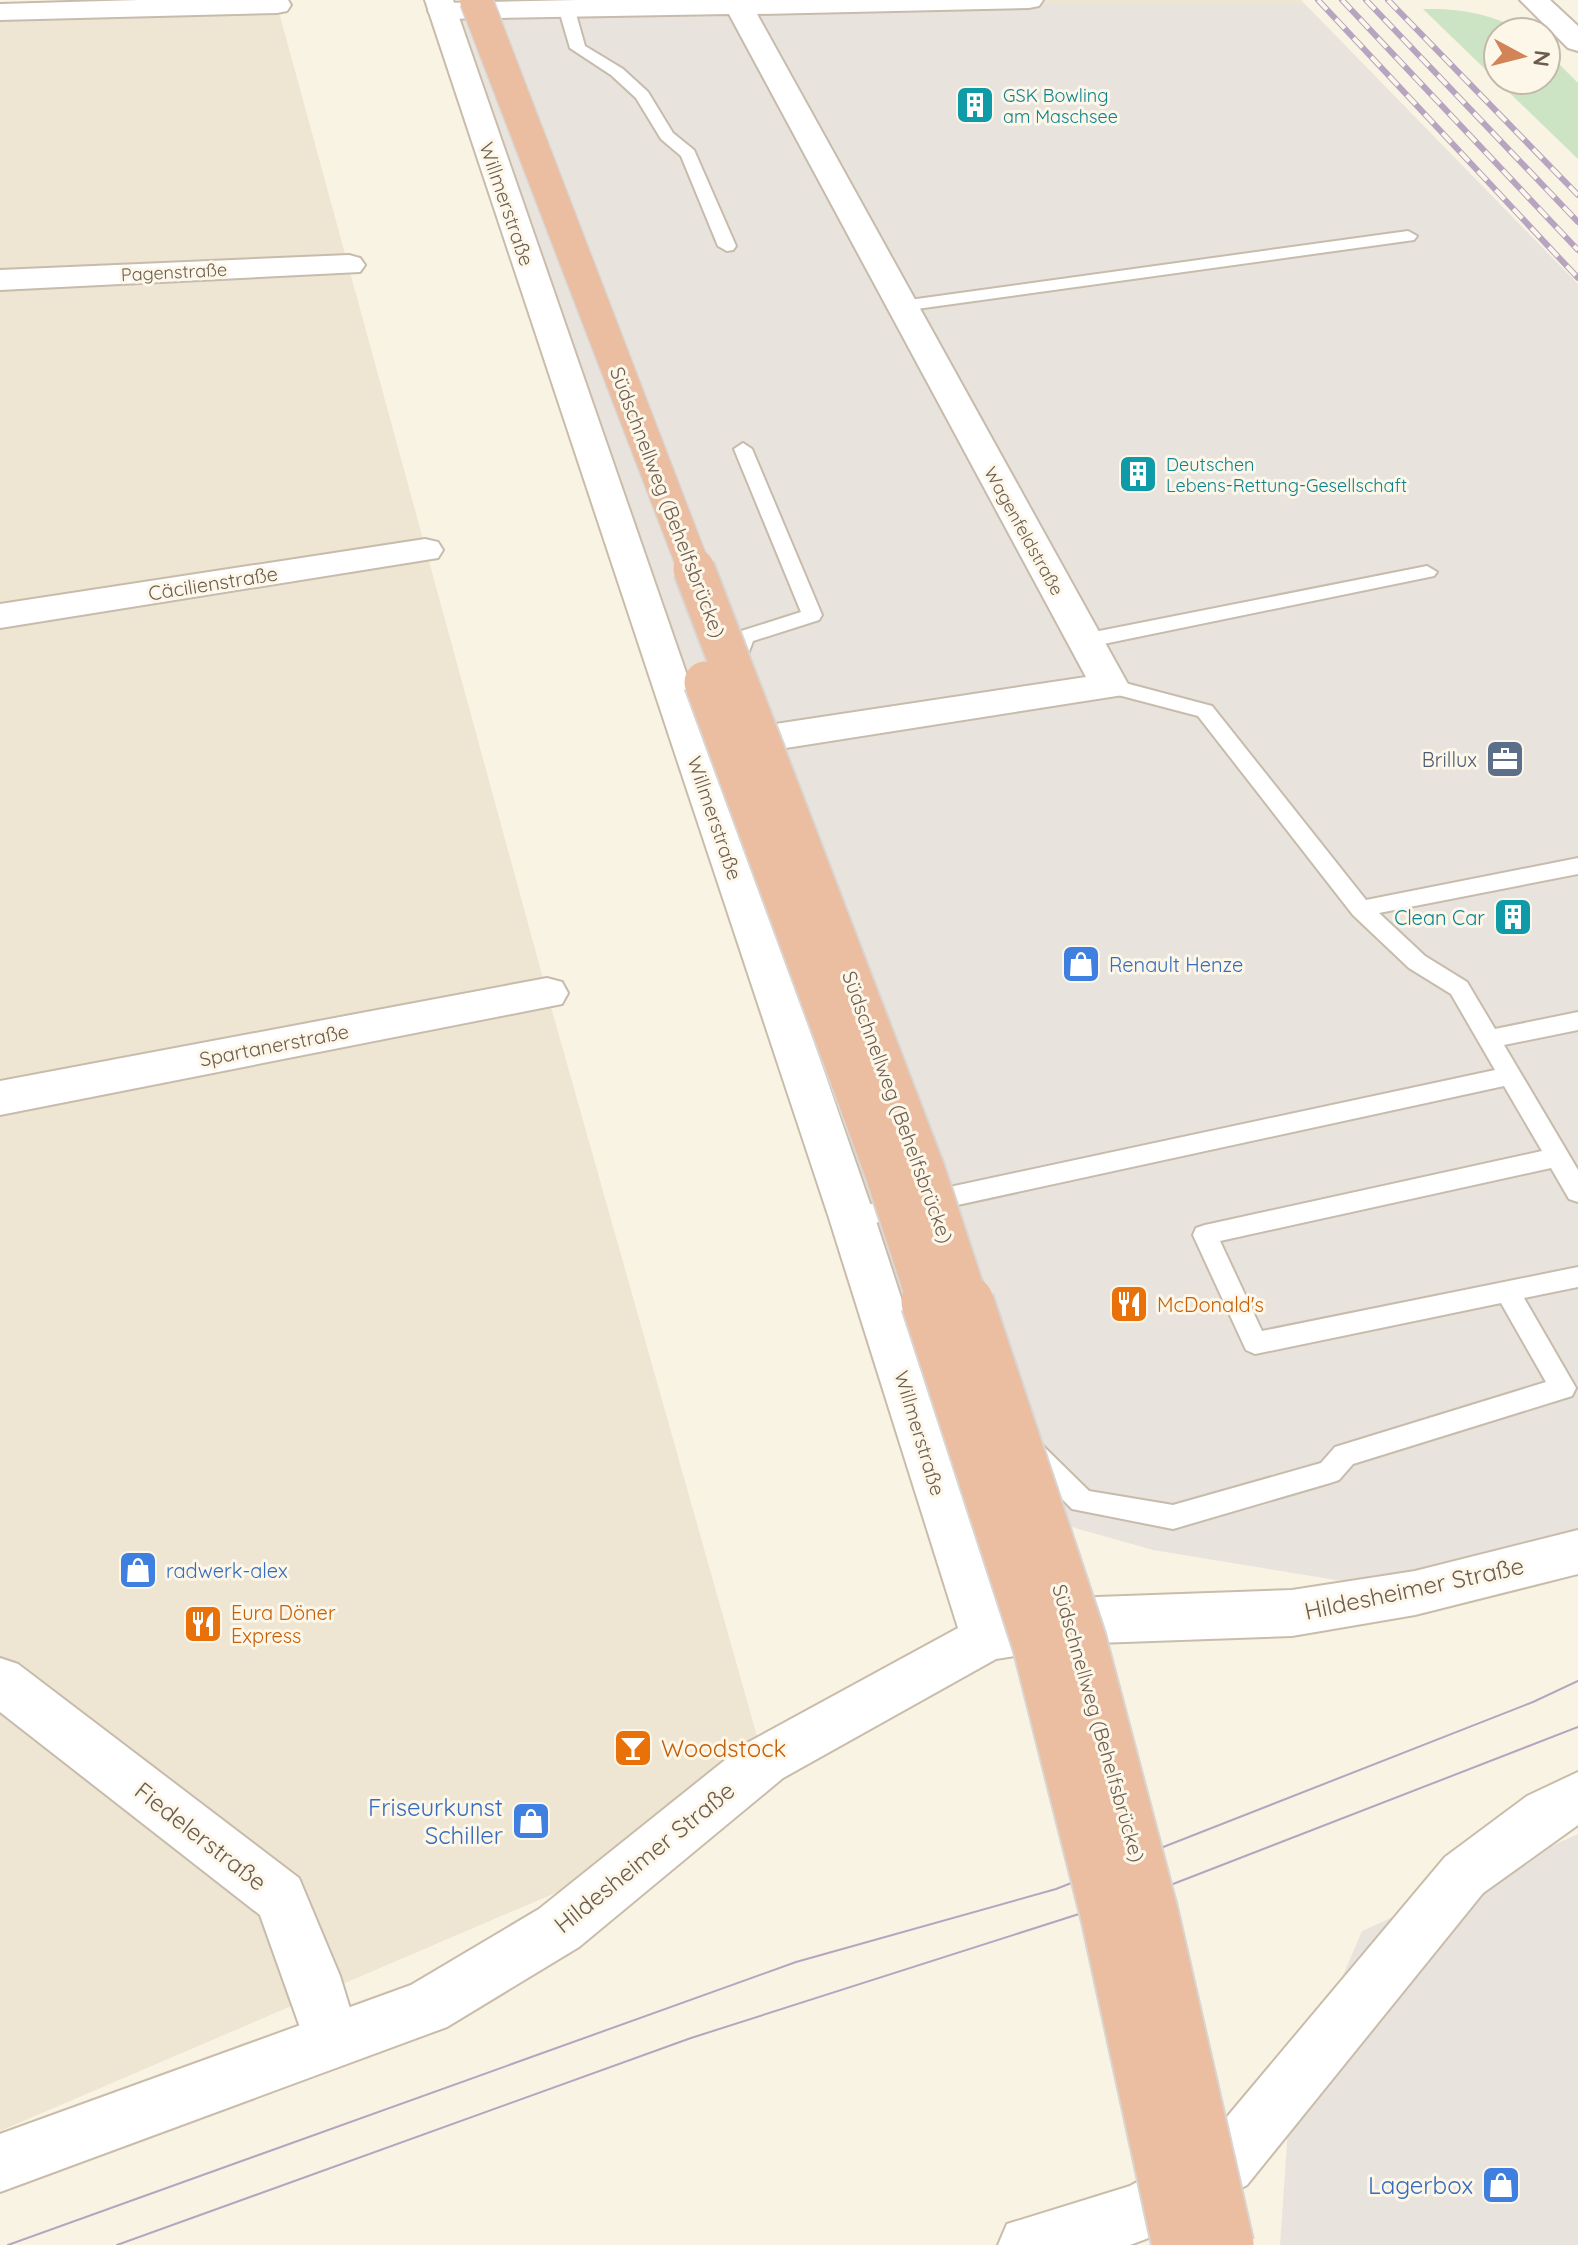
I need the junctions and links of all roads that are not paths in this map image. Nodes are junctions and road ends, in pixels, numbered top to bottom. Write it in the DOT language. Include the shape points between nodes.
graph roads {
  1 [pos="1029,0"];
  2 [pos="1534,0"];
  3 [pos="880,1"];
  4 [pos="452,3"];
  5 [pos="630,3"];
  6 [pos="277,5"];
  7 [pos="738,5"];
  8 [pos="566,7"];
  9 [pos="0,12"];
  10 [pos="1578,42"];
  11 [pos="1408,236"];
  12 [pos="727,246"];
  13 [pos="349,265"];
  14 [pos="0,280"];
  15 [pos="902,306"];
  16 [pos="743,449"];
  17 [pos="425,550"];
  18 [pos="1427,572"];
  19 [pos="0,616"];
  20 [pos="1084,641"];
  21 [pos="1110,686"];
  22 [pos="741,742"];
  23 [pos="692,750"];
  24 [pos="1578,866"];
  25 [pos="1361,909"];
  26 [pos="547,993"];
  27 [pos="1578,1021"];
  28 [pos="1490,1039"];
  29 [pos="1511,1076"];
  30 [pos="0,1098"];
  31 [pos="1558,1157"];
  32 [pos="1578,1192"];
  33 [pos="856,1233"];
  34 [pos="1578,1277"];
  35 [pos="1507,1291"];
  36 [pos="1578,1552"];
  37 [pos="987,1638"];
  38 [pos="0,1681"];
  39 [pos="1578,1797"];
  40 [pos="332,2041"];
  41 [pos="0,2163"];
  42 [pos="1155,2234"];
  43 [pos="1028,2245"];
  44 [pos="1227,2245"];
  1 -- 3 [label="street"];
  2 -- 10 [label="street"];
  3 -- 7 [label="street"];
  4 -- 8 [label="street"];
  4 -- 23 [label="street, Willmerstraße"];
  4 -- 42 [label="highway, Südschnellweg (Behelfsbrücke), bridge" via="887,1176 1039,1643 1108,1917"];
  4 -- 44 [label="highway, Südschnellweg (Behelfsbrücke), bridge" via="924,1170 1079,1639 1151,1912"];
  5 -- 7 [label="street"];
  5 -- 8 [label="street"];
  6 -- 9 [label="street"];
  7 -- 15 [label="street, Wagenfeldstraße"];
  8 -- 12 [label="lane" via="578,48 642,95 667,136 688,154"];
  11 -- 15 [label="lane"];
  13 -- 14 [label="street, Pagenstraße"];
  15 -- 20 [label="street, Wagenfeldstraße"];
  16 -- 22 [label="lane" via="812,615 745,637 722,694"];
  17 -- 19 [label="street, Cäcilienstraße"];
  18 -- 20 [label="lane"];
  20 -- 21 [label="street, Wagenfeldstraße"];
  21 -- 22 [label="street"];
  21 -- 25 [label="lane" via="1205,711"];
  22 -- 23 [label="street"];
  23 -- 33 [label="street, Willmerstraße"];
  24 -- 25 [label="lane"];
  25 -- 28 [label="lane" via="1417,962 1459,988"];
  26 -- 30 [label="street, Spartanerstraße"];
  27 -- 28 [label="lane"];
  28 -- 29 [label="lane"];
  29 -- 31 [label="lane"];
  29 -- 33 [label="lane"];
  31 -- 32 [label="lane"];
  31 -- 35 [label="lane" via="1205,1235 1255,1343"];
  33 -- 35 [label="lane" via="912,1238 957,1263 1020,1440 1082,1501 1173,1517 1330,1472 1344,1455 1563,1388"];
  33 -- 37 [label="street, Willmerstraße"];
  34 -- 35 [label="lane"];
  36 -- 37 [label="street, Hildesheimer Straße" via="1415,1593 1292,1613 1097,1620"];
  37 -- 40 [label="street, Hildesheimer Straße" via="764,1761 559,1928 427,2007"];
  38 -- 40 [label="street, Fiedelerstraße" via="280,1897"];
  39 -- 42 [label="street" via="1546,1814 1464,1875 1226,2164"];
  40 -- 41 [label="street, Hildesheimer Straße"];
  42 -- 43 [label="street"];
}
